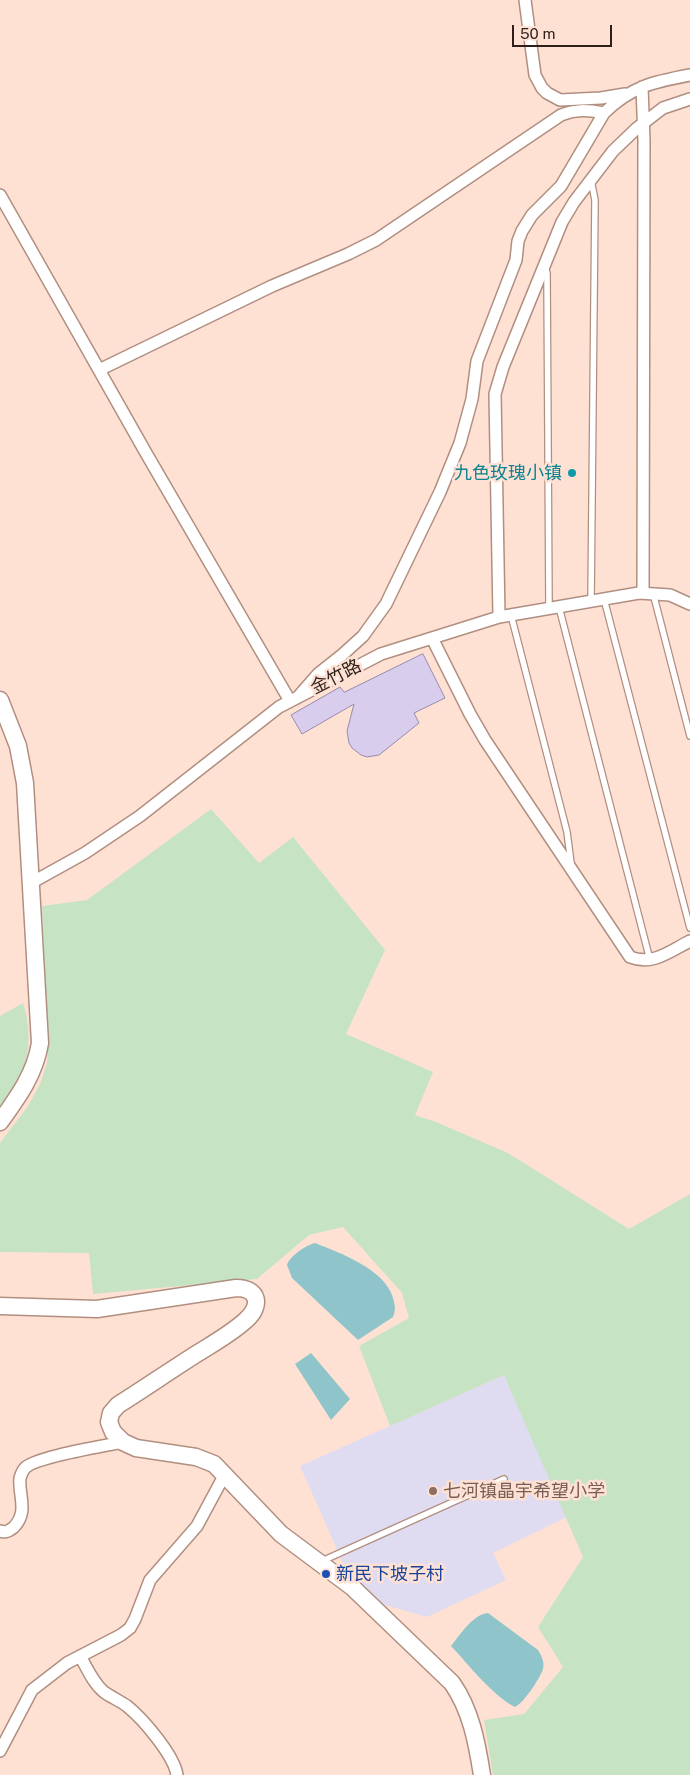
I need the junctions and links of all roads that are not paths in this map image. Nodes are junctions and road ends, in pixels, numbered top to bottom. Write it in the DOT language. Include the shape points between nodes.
graph roads {
  1 [pos="525,0"];
  2 [pos="690,75"];
  3 [pos="642,87"];
  4 [pos="629,93"];
  5 [pos="690,99"];
  6 [pos="604,114"];
  7 [pos="643,123"];
  8 [pos="591,178"];
  9 [pos="0,195"];
  10 [pos="544,266"];
  11 [pos="99,370"];
  12 [pos="648,593"];
  13 [pos="604,599"];
  14 [pos="591,601"];
  15 [pos="690,604"];
  16 [pos="554,607"];
  17 [pos="505,616"];
  18 [pos="432,638"];
  19 [pos="0,700"];
  20 [pos="293,700"];
  21 [pos="690,736"];
  22 [pos="572,870"];
  23 [pos="31,883"];
  24 [pos="690,928"];
  25 [pos="690,941"];
  26 [pos="650,960"];
  27 [pos="0,1122"];
  28 [pos="0,1306"];
  29 [pos="123,1442"];
  30 [pos="225,1474"];
  31 [pos="504,1479"];
  32 [pos="0,1531"];
  33 [pos="318,1562"];
  34 [pos="80,1656"];
  35 [pos="0,1751"];
  36 [pos="177,1775"];
  37 [pos="482,1775"];
  1 -- 4 [label="street" via="535,75 546,93 560,100"];
  2 -- 3 [label="street"];
  3 -- 4 [label="street"];
  3 -- 7 [label="street"];
  4 -- 6 [label="street"];
  5 -- 7 [label="street" via="662,108"];
  6 -- 11 [label="street" via="578,110 560,115 376,240 272,286"];
  6 -- 20 [label="street" via="560,186 532,215 522,232 516,260 477,361 470,409 457,452 386,604 363,636"];
  7 -- 8 [label="street" via="613,151"];
  7 -- 12 [label="street"];
  8 -- 10 [label="street" via="562,222"];
  8 -- 14 [label="lane" via="595,200"];
  9 -- 11 [label="street"];
  10 -- 16 [label="lane" via="547,273"];
  10 -- 17 [label="street" via="495,394"];
  11 -- 20 [label="street"];
  12 -- 13 [label="street, 金竹路"];
  12 -- 15 [label="street, 金竹路" via="670,595"];
  12 -- 21 [label="lane"];
  13 -- 14 [label="street, 金竹路"];
  13 -- 24 [label="lane"];
  14 -- 16 [label="street, 金竹路"];
  16 -- 17 [label="street, 金竹路"];
  16 -- 26 [label="lane"];
  17 -- 18 [label="street, 金竹路"];
  17 -- 22 [label="lane" via="566,832"];
  18 -- 20 [label="street, 金竹路" via="381,654"];
  18 -- 22 [label="street" via="485,740"];
  19 -- 23 [label="main road" via="13,729 22,763"];
  20 -- 23 [label="street, 金竹路" via="279,707 126,826 86,853"];
  22 -- 26 [label="street" via="630,957"];
  23 -- 27 [label="main road" via="40,1043 26,1086"];
  25 -- 26 [label="street"];
  28 -- 29 [label="main road" via="97,1309 236,1288 250,1290 256,1303 246,1320 114,1409 110,1422 113,1432"];
  29 -- 30 [label="main road" via="136,1448 196,1456 210,1461"];
  29 -- 32 [label="street" via="54,1456 28,1465 20,1478 23,1500 20,1515 12,1528"];
  30 -- 33 [label="main road" via="281,1534"];
  30 -- 34 [label="street" via="197,1526 150,1580 130,1628"];
  31 -- 33 [label="lane"];
  33 -- 37 [label="main road" via="352,1587 459,1692 470,1718"];
  34 -- 35 [label="street" via="67,1662 32,1690"];
  34 -- 36 [label="street" via="97,1685 141,1718 172,1759"];
}
